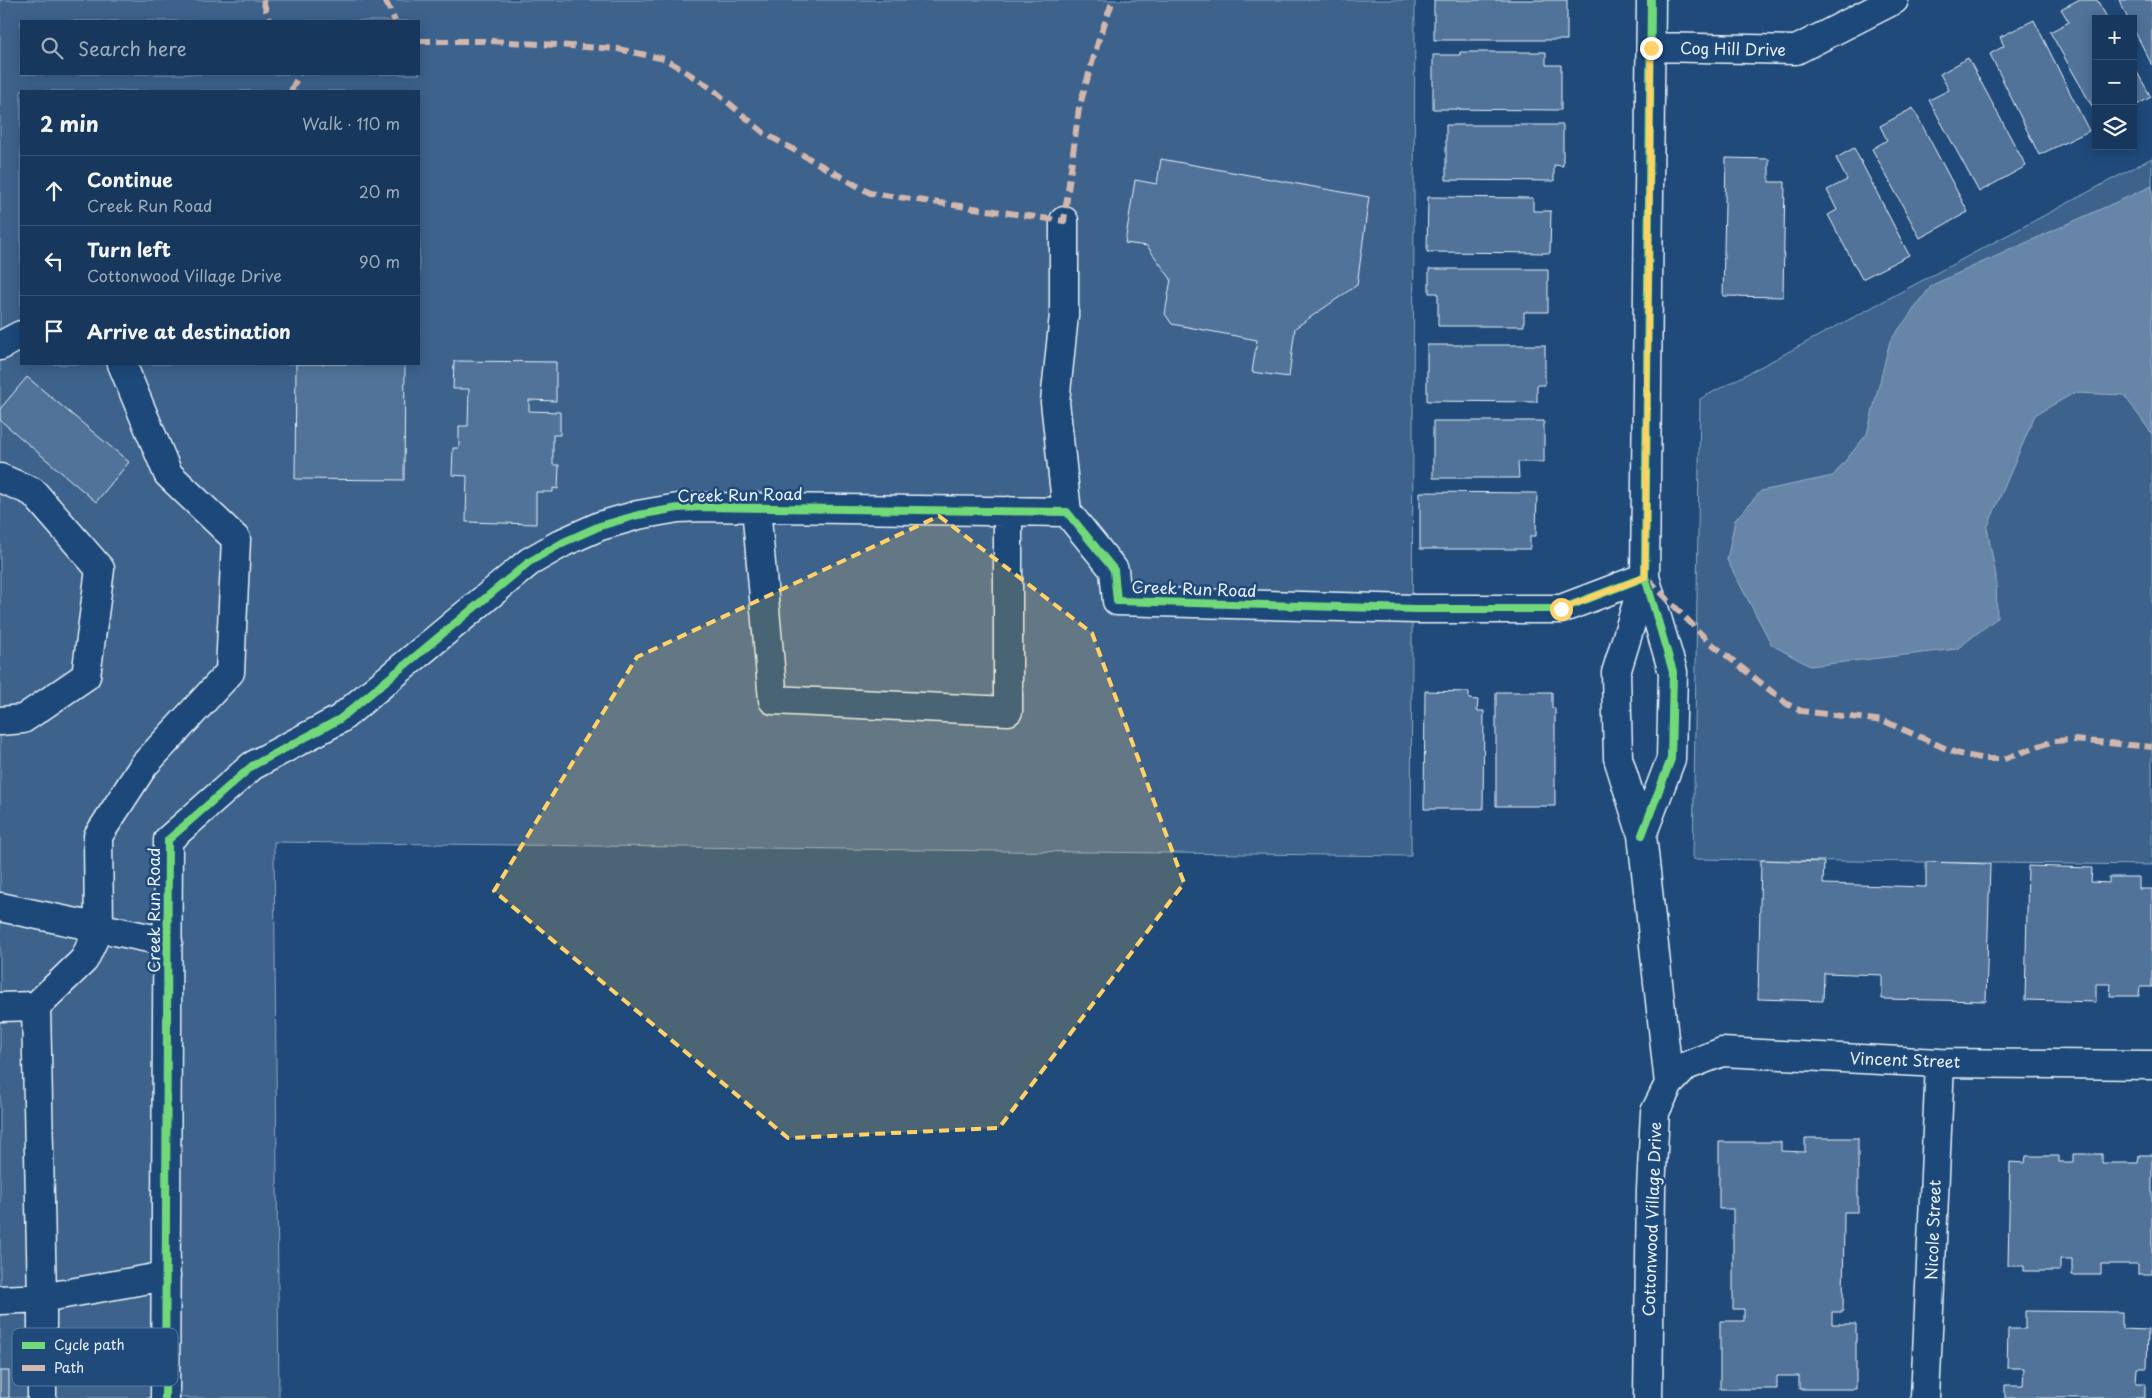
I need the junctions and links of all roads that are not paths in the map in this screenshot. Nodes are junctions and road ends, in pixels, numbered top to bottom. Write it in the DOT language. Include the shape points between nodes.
graph roads {
  1 [pos="1651,0"];
  2 [pos="1894,0"];
  3 [pos="1651,48"];
  4 [pos="1064,221"];
  5 [pos="20,336"];
  6 [pos="0,346"];
  7 [pos="122,365"];
  8 [pos="0,478"];
  9 [pos="756,507"];
  10 [pos="1008,511"];
  11 [pos="1067,512"];
  12 [pos="1645,577"];
  13 [pos="0,721"];
  14 [pos="1642,835"];
  15 [pos="0,907"];
  16 [pos="99,928"];
  17 [pos="168,942"];
  18 [pos="36,1006"];
  19 [pos="0,1007"];
  20 [pos="1940,1063"];
  21 [pos="2152,1066"];
  22 [pos="1669,1084"];
  23 [pos="166,1276"];
  24 [pos="42,1298"];
  25 [pos="0,1300"];
  26 [pos="42,1328"];
  27 [pos="166,1328"];
  28 [pos="1648,1398"];
  29 [pos="1925,1398"];
  1 -- 3 [label="street"];
  2 -- 3 [label="street, Cog Hill Drive" via="1796,50"];
  3 -- 12 [label="street"];
  4 -- 11 [label="street" via="1064,315 1055,402"];
  5 -- 6 [label="street"];
  7 -- 16 [label="street" via="168,474 236,539 236,558 230,672 144,765 98,836"];
  8 -- 13 [label="street" via="33,492 100,569 86,676 23,719"];
  9 -- 10 [label="street, Creek Run Road"];
  9 -- 10 [label="street" via="773,700 1008,711"];
  9 -- 17 [label="street, Creek Run Road" via="678,508 638,515 600,526 564,542 511,576 340,719 252,766 168,840"];
  10 -- 11 [label="street, Creek Run Road"];
  11 -- 12 [label="street, Creek Run Road" via="1114,570 1117,601 1416,609 1561,609"];
  12 -- 14 [label="street" via="1616,673 1618,758"];
  12 -- 14 [label="street" via="1673,672 1671,759"];
  14 -- 22 [label="street"];
  15 -- 16 [label="street"];
  16 -- 17 [label="street"];
  16 -- 18 [label="street" via="84,960"];
  17 -- 23 [label="street, Creek Run Road"];
  18 -- 19 [label="street"];
  18 -- 24 [label="street"];
  20 -- 21 [label="street, Vincent Street"];
  20 -- 22 [label="street, Vincent Street" via="1722,1052 1686,1066"];
  20 -- 29 [label="street, Nicole Street"];
  22 -- 28 [label="street, Cottonwood Village Drive" via="1655,1112"];
  23 -- 24 [label="street"];
  23 -- 27 [label="street, Creek Run Road"];
  24 -- 25 [label="street"];
  24 -- 26 [label="street"];
}
